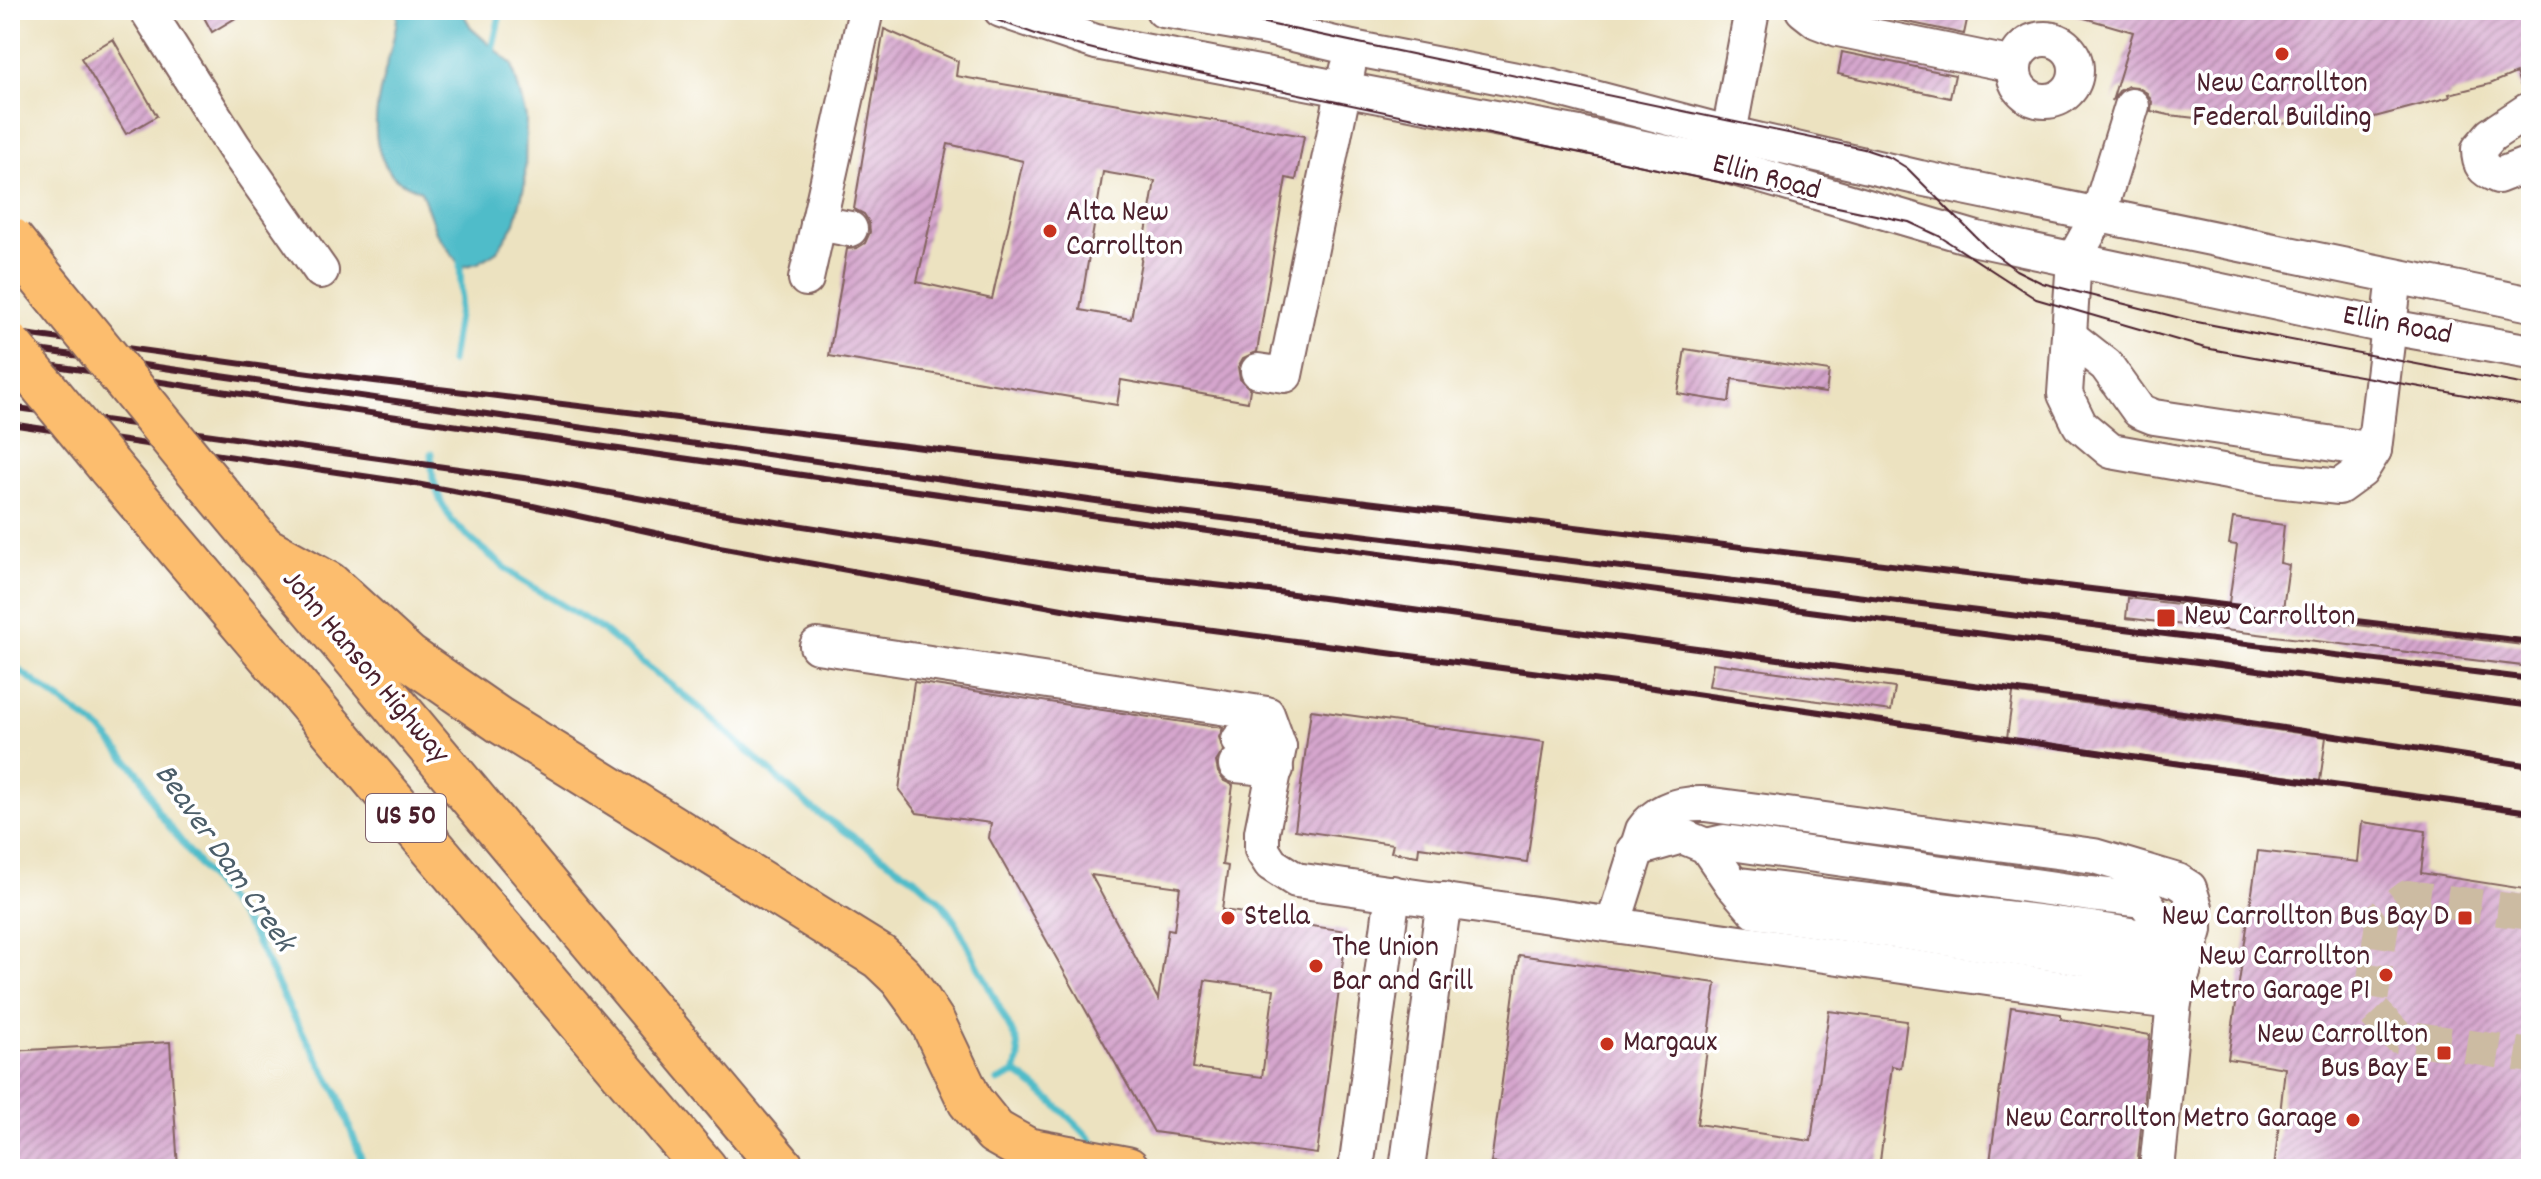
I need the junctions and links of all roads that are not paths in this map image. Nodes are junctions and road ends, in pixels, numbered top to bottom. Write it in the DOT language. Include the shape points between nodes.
graph roads {
  1 [pos="147,10"];
  2 [pos="866,10"];
  3 [pos="1001,10"];
  4 [pos="1163,10"];
  5 [pos="1752,10"];
  6 [pos="1803,10"];
  7 [pos="1352,48"];
  8 [pos="2014,65"];
  9 [pos="1344,91"];
  10 [pos="2132,106"];
  11 [pos="2530,113"];
  12 [pos="1726,149"];
  13 [pos="2531,163"];
  14 [pos="2098,216"];
  15 [pos="10,239"];
  16 [pos="2074,259"];
  17 [pos="321,271"];
  18 [pos="2395,277"];
  19 [pos="806,279"];
  20 [pos="2531,304"];
  21 [pos="2390,327"];
  22 [pos="2069,336"];
  23 [pos="10,346"];
  24 [pos="2531,352"];
  25 [pos="1258,371"];
  26 [pos="2374,450"];
  27 [pos="261,547"];
  28 [pos="817,646"];
  29 [pos="1237,753"];
  30 [pos="1277,758"];
  31 [pos="1706,846"];
  32 [pos="1634,850"];
  33 [pos="1393,893"];
  34 [pos="1444,900"];
  35 [pos="1613,925"];
  36 [pos="2179,965"];
  37 [pos="777,1162"];
  38 [pos="705,1169"];
  39 [pos="1127,1169"];
  40 [pos="1356,1169"];
  41 [pos="1407,1169"];
  42 [pos="2157,1169"];
  1 -- 17 [label="street"];
  2 -- 19 [label="street" via="834,226"];
  3 -- 9 [label="street, Ellin Road" via="1096,42"];
  4 -- 7 [label="street, Ellin Road"];
  5 -- 12 [label="street"];
  6 -- 8 [label="street" via="1838,29"];
  7 -- 9 [label="street"];
  7 -- 12 [label="street, Ellin Road" via="1548,86"];
  9 -- 12 [label="street, Ellin Road" via="1579,134"];
  9 -- 25 [label="street" via="1285,375"];
  10 -- 14 [label="street"];
  11 -- 13 [label="street" via="2491,135 2479,149 2479,162 2498,176"];
  12 -- 14 [label="street, Ellin Road" via="1920,178"];
  12 -- 16 [label="street, Ellin Road" via="1977,239"];
  14 -- 16 [label="street"];
  14 -- 18 [label="street, Ellin Road"];
  15 -- 27 [label="highway, John Hanson Highway / US 50, bridge"];
  16 -- 21 [label="street, Ellin Road"];
  16 -- 22 [label="street"];
  18 -- 20 [label="street, Ellin Road"];
  18 -- 21 [label="street"];
  21 -- 24 [label="street, Ellin Road"];
  21 -- 26 [label="street"];
  22 -- 26 [label="street" via="2106,365 2139,411 2154,417"];
  22 -- 26 [label="street" via="2065,394 2080,425 2111,451 2339,487 2361,471"];
  23 -- 38 [label="highway, US 50, bridge"];
  27 -- 37 [label="highway, John Hanson Highway / US 50"];
  27 -- 39 [label="highway" via="328,584 408,657 499,720 880,957 920,1003 970,1101 995,1132 1027,1150"];
  28 -- 30 [label="street" via="1267,714"];
  29 -- 30 [label="street"];
  30 -- 33 [label="street" via="1262,832 1262,850 1271,864 1296,880"];
  31 -- 32 [label="street" via="1682,836"];
  31 -- 36 [label="street" via="1755,911"];
  31 -- 36 [label="street" via="1724,842 2144,900"];
  32 -- 35 [label="street"];
  32 -- 36 [label="street" via="1648,822 1680,803 2094,856 2189,888 2195,930"];
  33 -- 34 [label="street"];
  33 -- 40 [label="street"];
  34 -- 35 [label="street"];
  34 -- 41 [label="street"];
  35 -- 36 [label="street" via="2079,991"];
  36 -- 42 [label="street"];
}
